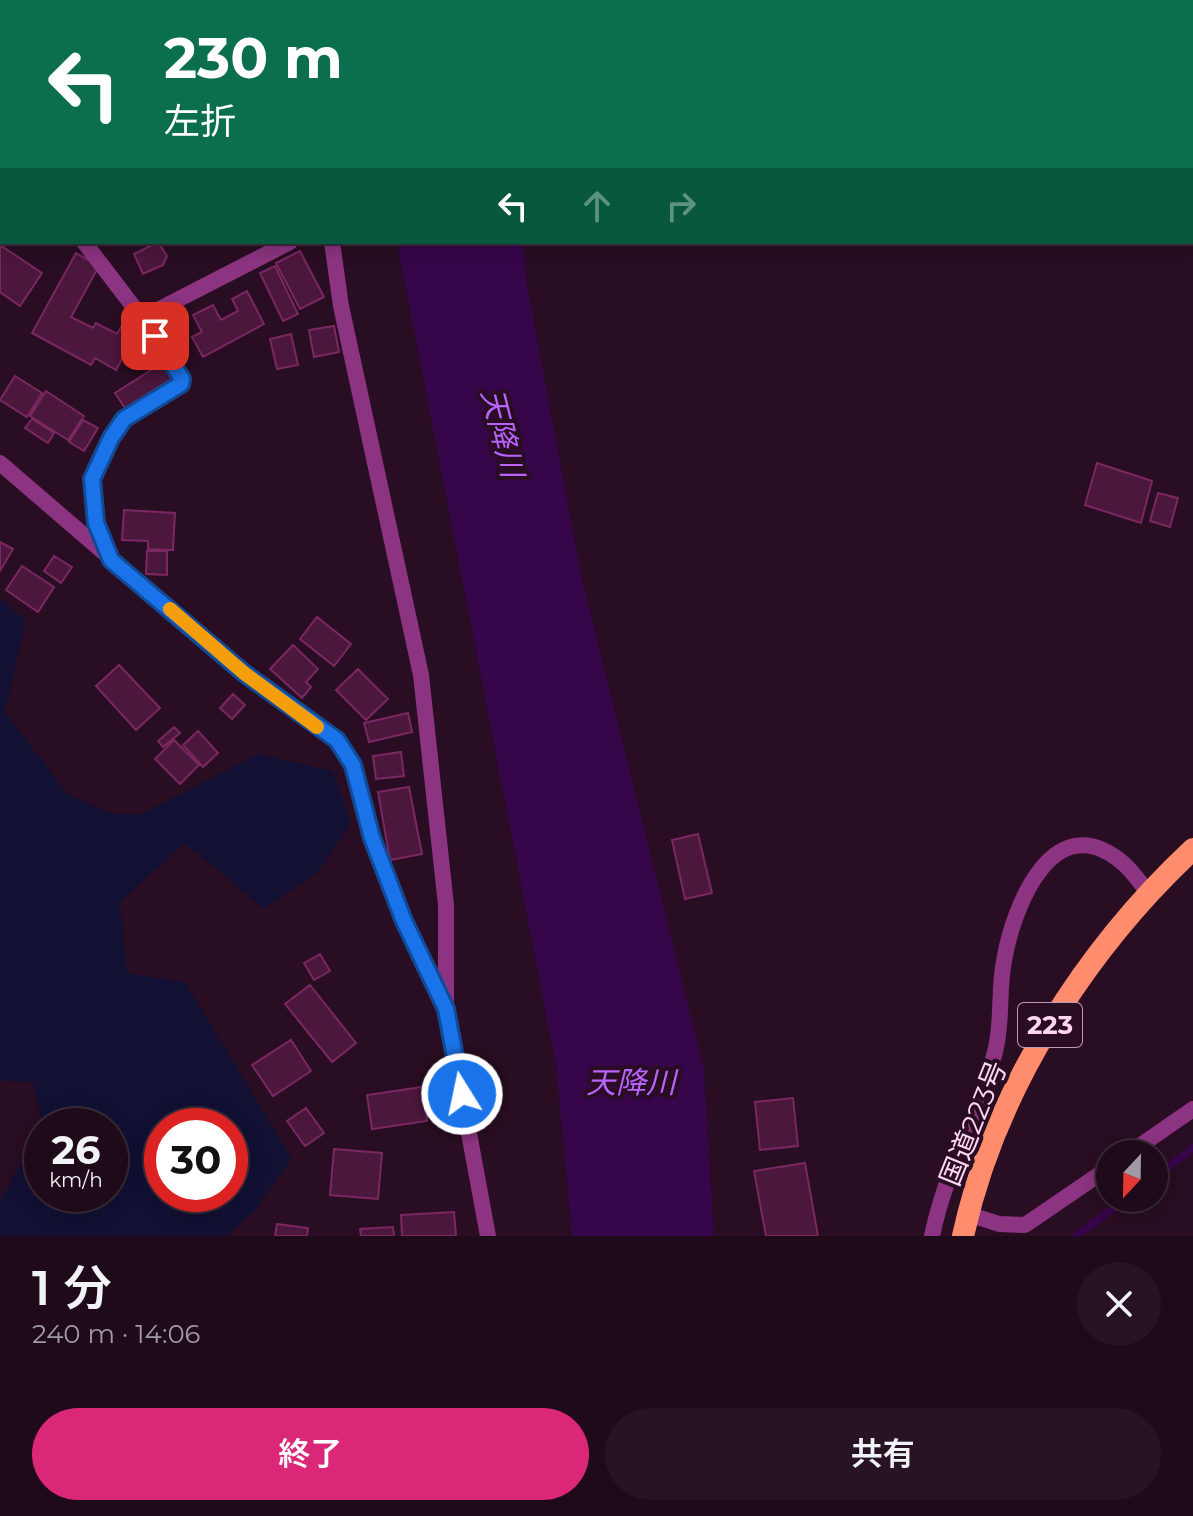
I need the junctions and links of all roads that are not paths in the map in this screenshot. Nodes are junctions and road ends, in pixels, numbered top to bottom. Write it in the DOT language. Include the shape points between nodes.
graph roads {
  1 [pos="86,244"];
  2 [pos="286,244"];
  3 [pos="332,244"];
  4 [pos="142,318"];
  5 [pos="0,463"];
  6 [pos="111,560"];
  7 [pos="1193,849"];
  8 [pos="1148,892"];
  9 [pos="446,1009"];
  10 [pos="1193,1109"];
  11 [pos="1148,1140"];
  12 [pos="1096,1177"];
  13 [pos="966,1225"];
  14 [pos="488,1236"];
  15 [pos="932,1236"];
  1 -- 4 [label="street"];
  2 -- 4 [label="street"];
  3 -- 9 [label="street" via="421,675 446,905"];
  4 -- 6 [label="street" via="182,379 124,419 92,479 96,523"];
  5 -- 6 [label="street"];
  6 -- 9 [label="street" via="244,673 337,740 353,765 372,838 404,921"];
  7 -- 8 [label="highway, 国道223号 / 223"];
  8 -- 13 [label="highway, 国道223号 / 223" via="1112,933 1043,1036 1000,1128"];
  8 -- 15 [label="street" via="1123,863 1098,849 1075,846 1055,854 1031,882 1003,964 995,1053"];
  9 -- 14 [label="street"];
  10 -- 11 [label="street"];
  12 -- 13 [label="street" via="1025,1225"];
}
